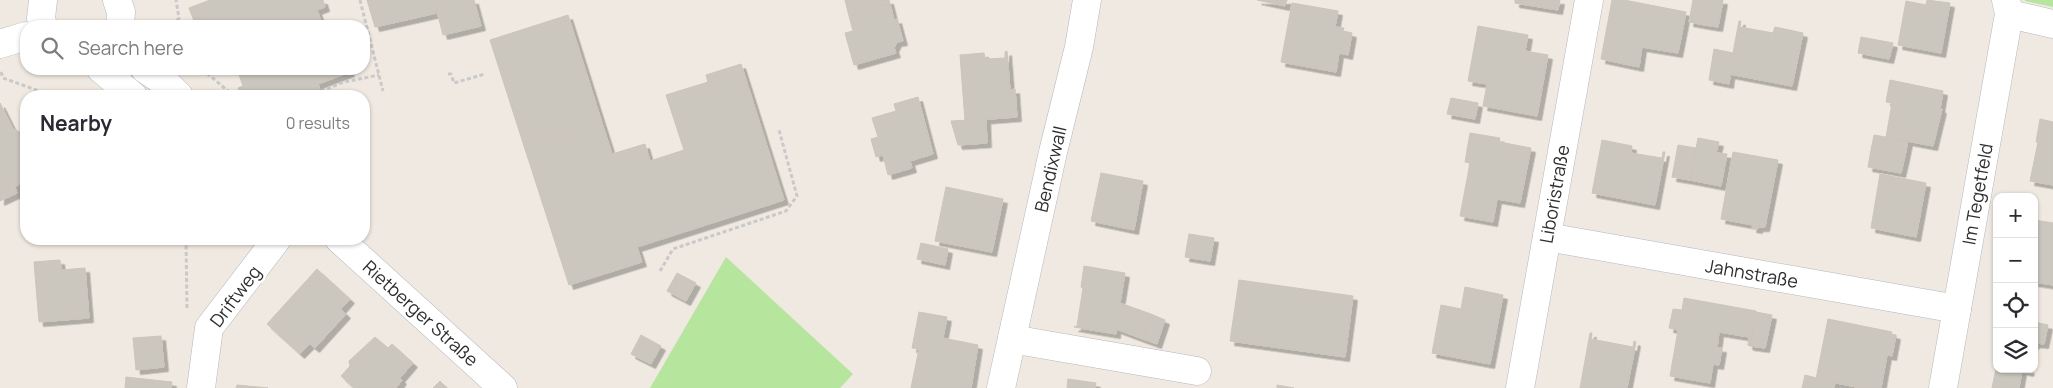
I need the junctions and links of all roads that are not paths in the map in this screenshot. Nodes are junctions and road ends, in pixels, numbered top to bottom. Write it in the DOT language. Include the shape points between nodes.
graph roads {
  1 [pos="43,0"];
  2 [pos="1087,0"];
  3 [pos="1589,0"];
  4 [pos="2008,7"];
  5 [pos="42,20"];
  6 [pos="2053,24"];
  7 [pos="20,38"];
  8 [pos="0,44"];
  9 [pos="108,75"];
  10 [pos="154,75"];
  11 [pos="126,90"];
  12 [pos="173,90"];
  13 [pos="1547,237"];
  14 [pos="273,245"];
  15 [pos="345,245"];
  16 [pos="1957,310"];
  17 [pos="1012,339"];
  18 [pos="1197,371"];
  19 [pos="201,388"];
  20 [pos="503,388"];
  21 [pos="1001,388"];
  22 [pos="1520,388"];
  23 [pos="1942,388"];
  1 -- 5 [label="street"];
  2 -- 17 [label="street, Bendixwall" via="1080,47"];
  3 -- 13 [label="street, Liboristraße"];
  4 -- 6 [label="street"];
  4 -- 16 [label="street, Im Tegetfeld"];
  7 -- 8 [label="street"];
  9 -- 11 [label="street"];
  10 -- 12 [label="street"];
  13 -- 16 [label="street, Jahnstraße"];
  13 -- 22 [label="street, Liboristraße"];
  14 -- 19 [label="street, Driftweg" via="209,328"];
  15 -- 20 [label="street, Rietberger Straße"];
  16 -- 23 [label="street, Im Tegetfeld"];
  17 -- 18 [label="street"];
  17 -- 21 [label="street, Bendixwall"];
}
